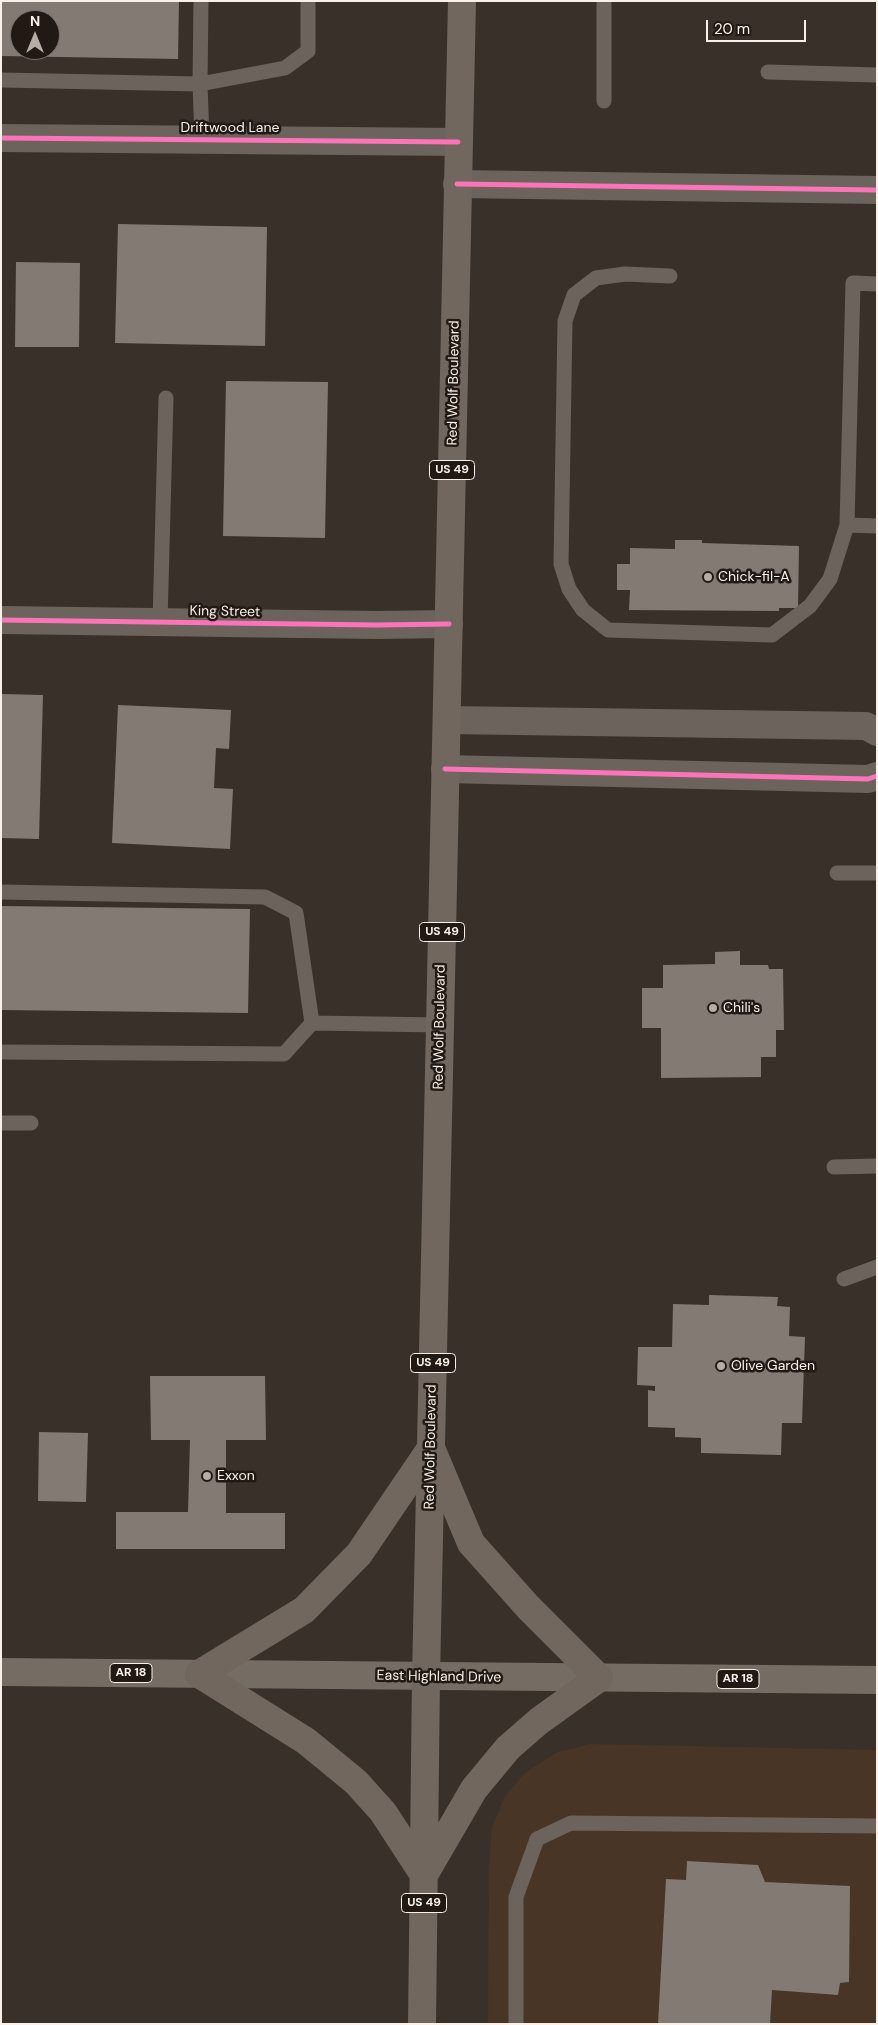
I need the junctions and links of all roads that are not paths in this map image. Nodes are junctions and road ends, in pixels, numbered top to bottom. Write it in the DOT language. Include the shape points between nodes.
graph roads {
  1 [pos="201,1"];
  2 [pos="308,1"];
  3 [pos="462,1"];
  4 [pos="604,1"];
  5 [pos="768,72"];
  6 [pos="877,75"];
  7 [pos="1,80"];
  8 [pos="200,84"];
  9 [pos="604,101"];
  10 [pos="1,138"];
  11 [pos="202,139"];
  12 [pos="458,142"];
  13 [pos="457,184"];
  14 [pos="877,190"];
  15 [pos="670,276"];
  16 [pos="877,284"];
  17 [pos="166,398"];
  18 [pos="847,525"];
  19 [pos="877,526"];
  20 [pos="1,620"];
  21 [pos="160,622"];
  22 [pos="449,624"];
  23 [pos="447,720"];
  24 [pos="877,732"];
  25 [pos="445,769"];
  26 [pos="877,776"];
  27 [pos="837,873"];
  28 [pos="877,873"];
  29 [pos="1,892"];
  30 [pos="312,1023"];
  31 [pos="440,1025"];
  32 [pos="1,1052"];
  33 [pos="1,1123"];
  34 [pos="31,1123"];
  35 [pos="877,1166"];
  36 [pos="834,1167"];
  37 [pos="877,1267"];
  38 [pos="844,1279"];
  39 [pos="431,1448"];
  40 [pos="1,1672"];
  41 [pos="200,1674"];
  42 [pos="426,1677"];
  43 [pos="599,1678"];
  44 [pos="877,1680"];
  45 [pos="877,1826"];
  46 [pos="424,1875"];
  47 [pos="422,2024"];
  48 [pos="516,2024"];
  1 -- 8 [label="lane"];
  2 -- 8 [label="lane" via="308,51 285,68"];
  3 -- 12 [label="highway, Red Wolf Boulevard / US 49"];
  4 -- 9 [label="lane"];
  5 -- 6 [label="lane"];
  7 -- 8 [label="lane"];
  8 -- 11 [label="lane"];
  10 -- 11 [label="street, Driftwood Lane"];
  11 -- 12 [label="street, Driftwood Lane"];
  12 -- 13 [label="highway, Red Wolf Boulevard / US 49"];
  13 -- 14 [label="street"];
  13 -- 22 [label="highway, Red Wolf Boulevard / US 49"];
  15 -- 18 [label="lane" via="625,274 596,278 574,295 565,321 561,564 569,589 583,610 608,630 772,635 810,606 830,580"];
  16 -- 18 [label="lane" via="853,283"];
  17 -- 21 [label="lane"];
  18 -- 19 [label="lane"];
  20 -- 21 [label="street, King Street"];
  21 -- 22 [label="street, King Street"];
  22 -- 23 [label="highway, Red Wolf Boulevard / US 49"];
  23 -- 24 [label="street" via="866,726"];
  23 -- 25 [label="highway, Red Wolf Boulevard / US 49"];
  25 -- 26 [label="street" via="868,779"];
  25 -- 31 [label="highway, Red Wolf Boulevard / US 49"];
  27 -- 28 [label="lane"];
  29 -- 30 [label="lane" via="265,897 296,913"];
  30 -- 31 [label="lane"];
  30 -- 32 [label="lane" via="284,1054"];
  31 -- 39 [label="highway, Red Wolf Boulevard / US 49"];
  33 -- 34 [label="lane"];
  35 -- 36 [label="lane"];
  37 -- 38 [label="lane"];
  39 -- 41 [label="highway" via="359,1554 304,1610"];
  39 -- 42 [label="highway, Red Wolf Boulevard / US 49"];
  39 -- 43 [label="highway" via="471,1543 528,1607"];
  40 -- 41 [label="main road, East Highland Drive / AR 18"];
  41 -- 42 [label="main road, East Highland Drive / AR 18"];
  41 -- 46 [label="highway" via="306,1741 356,1782 383,1812"];
  42 -- 43 [label="main road, East Highland Drive / AR 18"];
  42 -- 46 [label="highway, Red Wolf Boulevard / US 49"];
  43 -- 44 [label="main road, East Highland Drive / AR 18"];
  43 -- 46 [label="highway" via="508,1748 474,1789"];
  45 -- 48 [label="lane" via="571,1823 537,1839 516,1897"];
  46 -- 47 [label="highway, Red Wolf Boulevard / US 49"];
}
